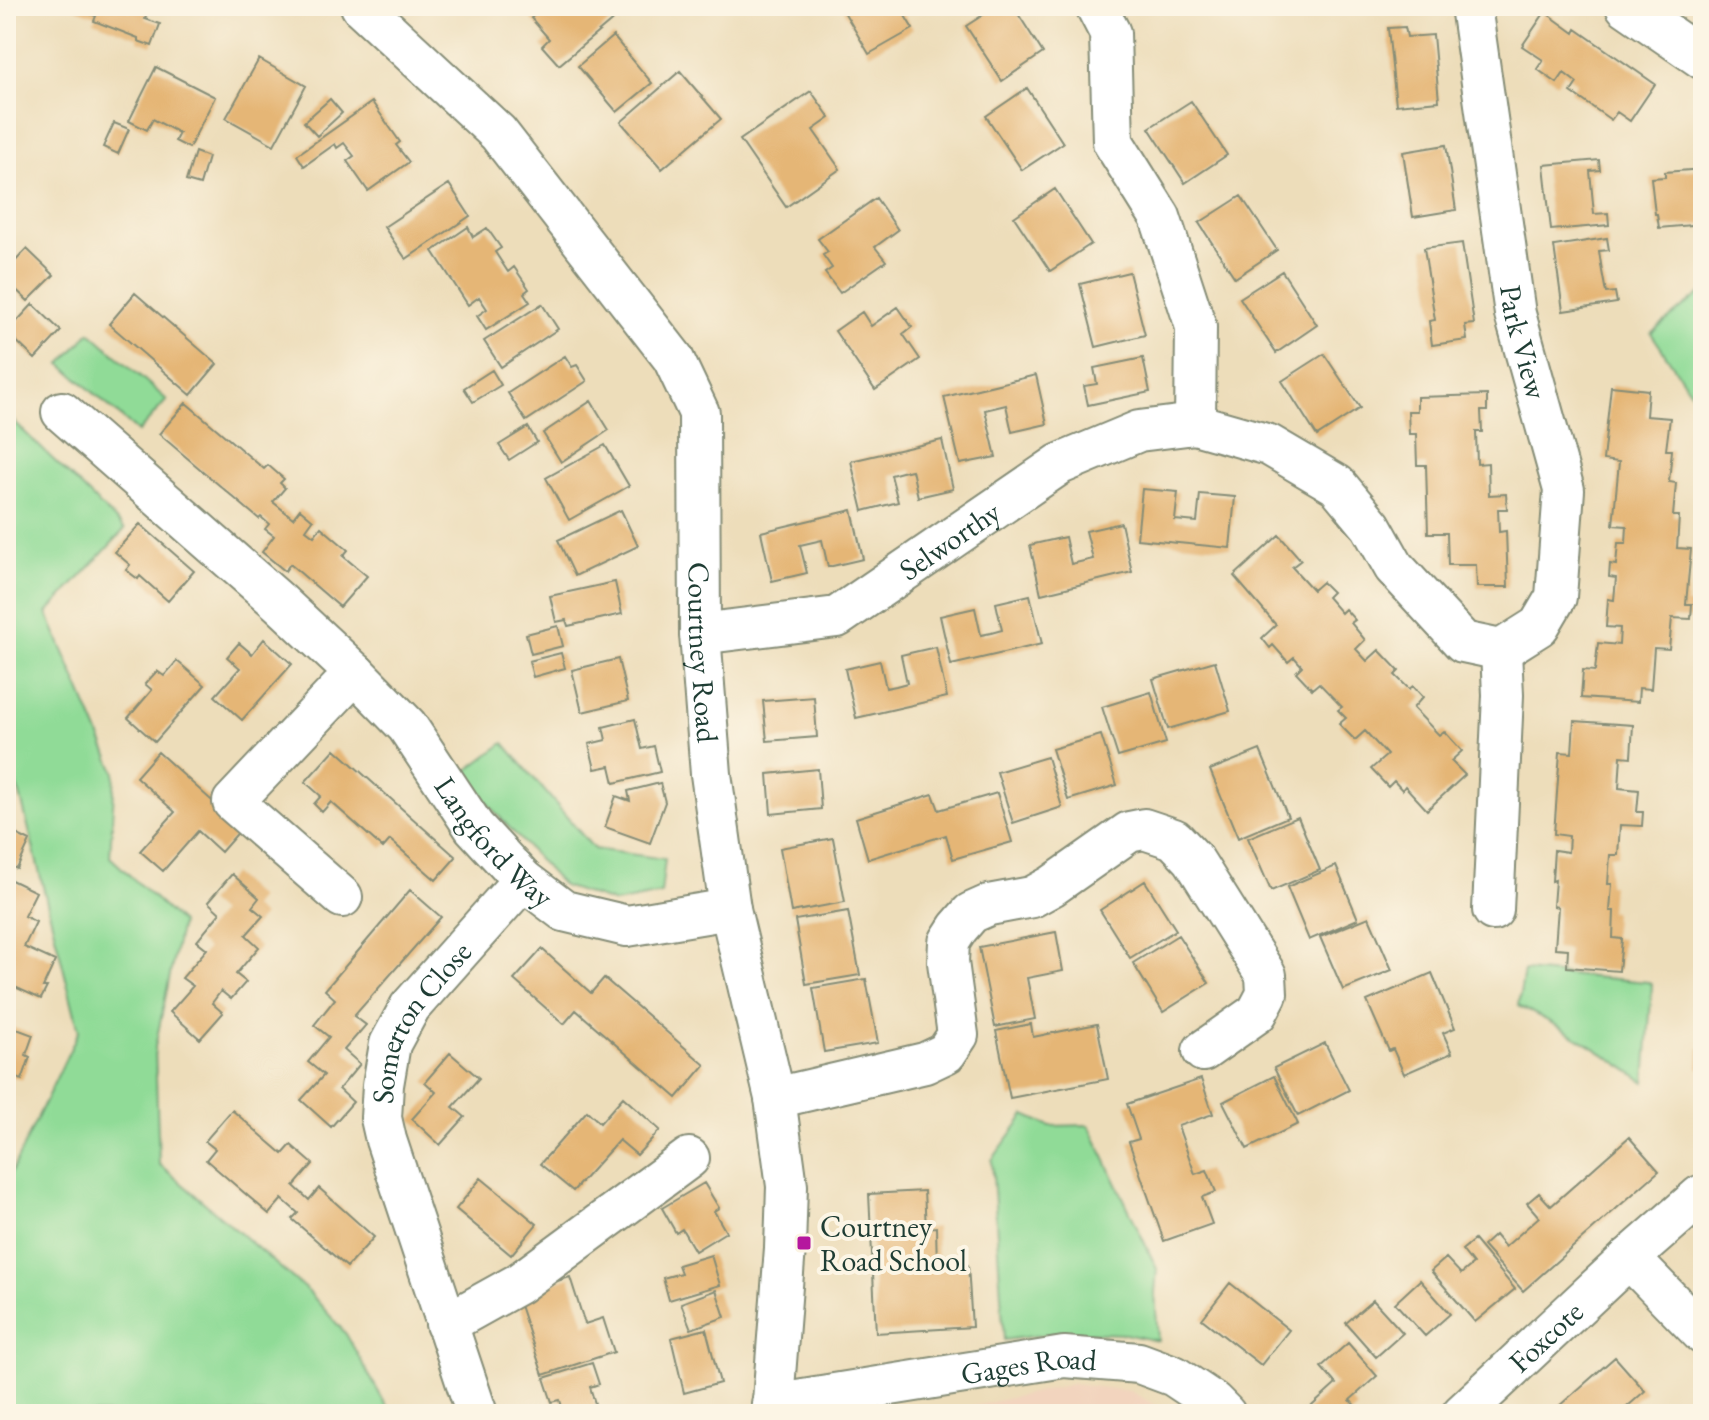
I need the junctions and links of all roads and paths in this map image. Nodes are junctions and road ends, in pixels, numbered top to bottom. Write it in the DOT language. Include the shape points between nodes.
graph roads {
  1 [pos="361,6"];
  2 [pos="1096,6"];
  3 [pos="1471,6"];
  4 [pos="1626,6"];
  5 [pos="1703,59"];
  6 [pos="62,412"];
  7 [pos="1195,424"];
  8 [pos="700,634"];
  9 [pos="1501,650"];
  10 [pos="355,673"];
  11 [pos="523,880"];
  12 [pos="342,897"];
  13 [pos="730,909"];
  14 [pos="1493,910"];
  15 [pos="1203,1051"];
  16 [pos="775,1098"];
  17 [pos="689,1158"];
  18 [pos="1700,1196"];
  19 [pos="1629,1258"];
  20 [pos="446,1324"];
  21 [pos="1703,1334"];
  22 [pos="772,1409"];
  23 [pos="477,1414"];
  24 [pos="1225,1414"];
  25 [pos="1462,1414"];
  1 -- 8 [label="street, Courtney Road" via="498,133 673,358 699,413"];
  2 -- 7 [label="street" via="1110,33 1113,142 1160,217 1196,327"];
  3 -- 9 [label="street, Park View" via="1515,314 1564,490 1556,597 1539,626"];
  4 -- 5 [label="street"];
  6 -- 10 [label="street, Langford Way"];
  7 -- 8 [label="street, Selworthy" via="1139,431 1060,464 837,617"];
  7 -- 9 [label="street, Selworthy" via="1269,445 1337,485 1371,526 1394,567 1463,642"];
  8 -- 13 [label="street, Courtney Road" via="711,774"];
  9 -- 14 [label="street"];
  10 -- 11 [label="street, Langford Way" via="407,726 474,827"];
  10 -- 12 [label="street" via="233,802"];
  11 -- 13 [label="street, Langford Way" via="564,911 627,926"];
  11 -- 20 [label="street, Somerton Close" via="410,1007 390,1044 381,1118"];
  13 -- 16 [label="street, Courtney Road"];
  15 -- 16 [label="street" via="1257,1013 1267,994 1266,975 1193,859 1174,839 1144,829 1129,832 1032,897 971,913 949,942 958,1035 946,1053 925,1063"];
  16 -- 22 [label="street, Courtney Road" via="787,1186"];
  17 -- 20 [label="street" via="518,1284"];
  18 -- 19 [label="street, Foxcote"];
  19 -- 21 [label="street"];
  19 -- 25 [label="street, Foxcote"];
  20 -- 23 [label="street, Somerton Close"];
  22 -- 24 [label="street, Gages Road" via="1064,1357 1139,1363 1174,1376"];
}
